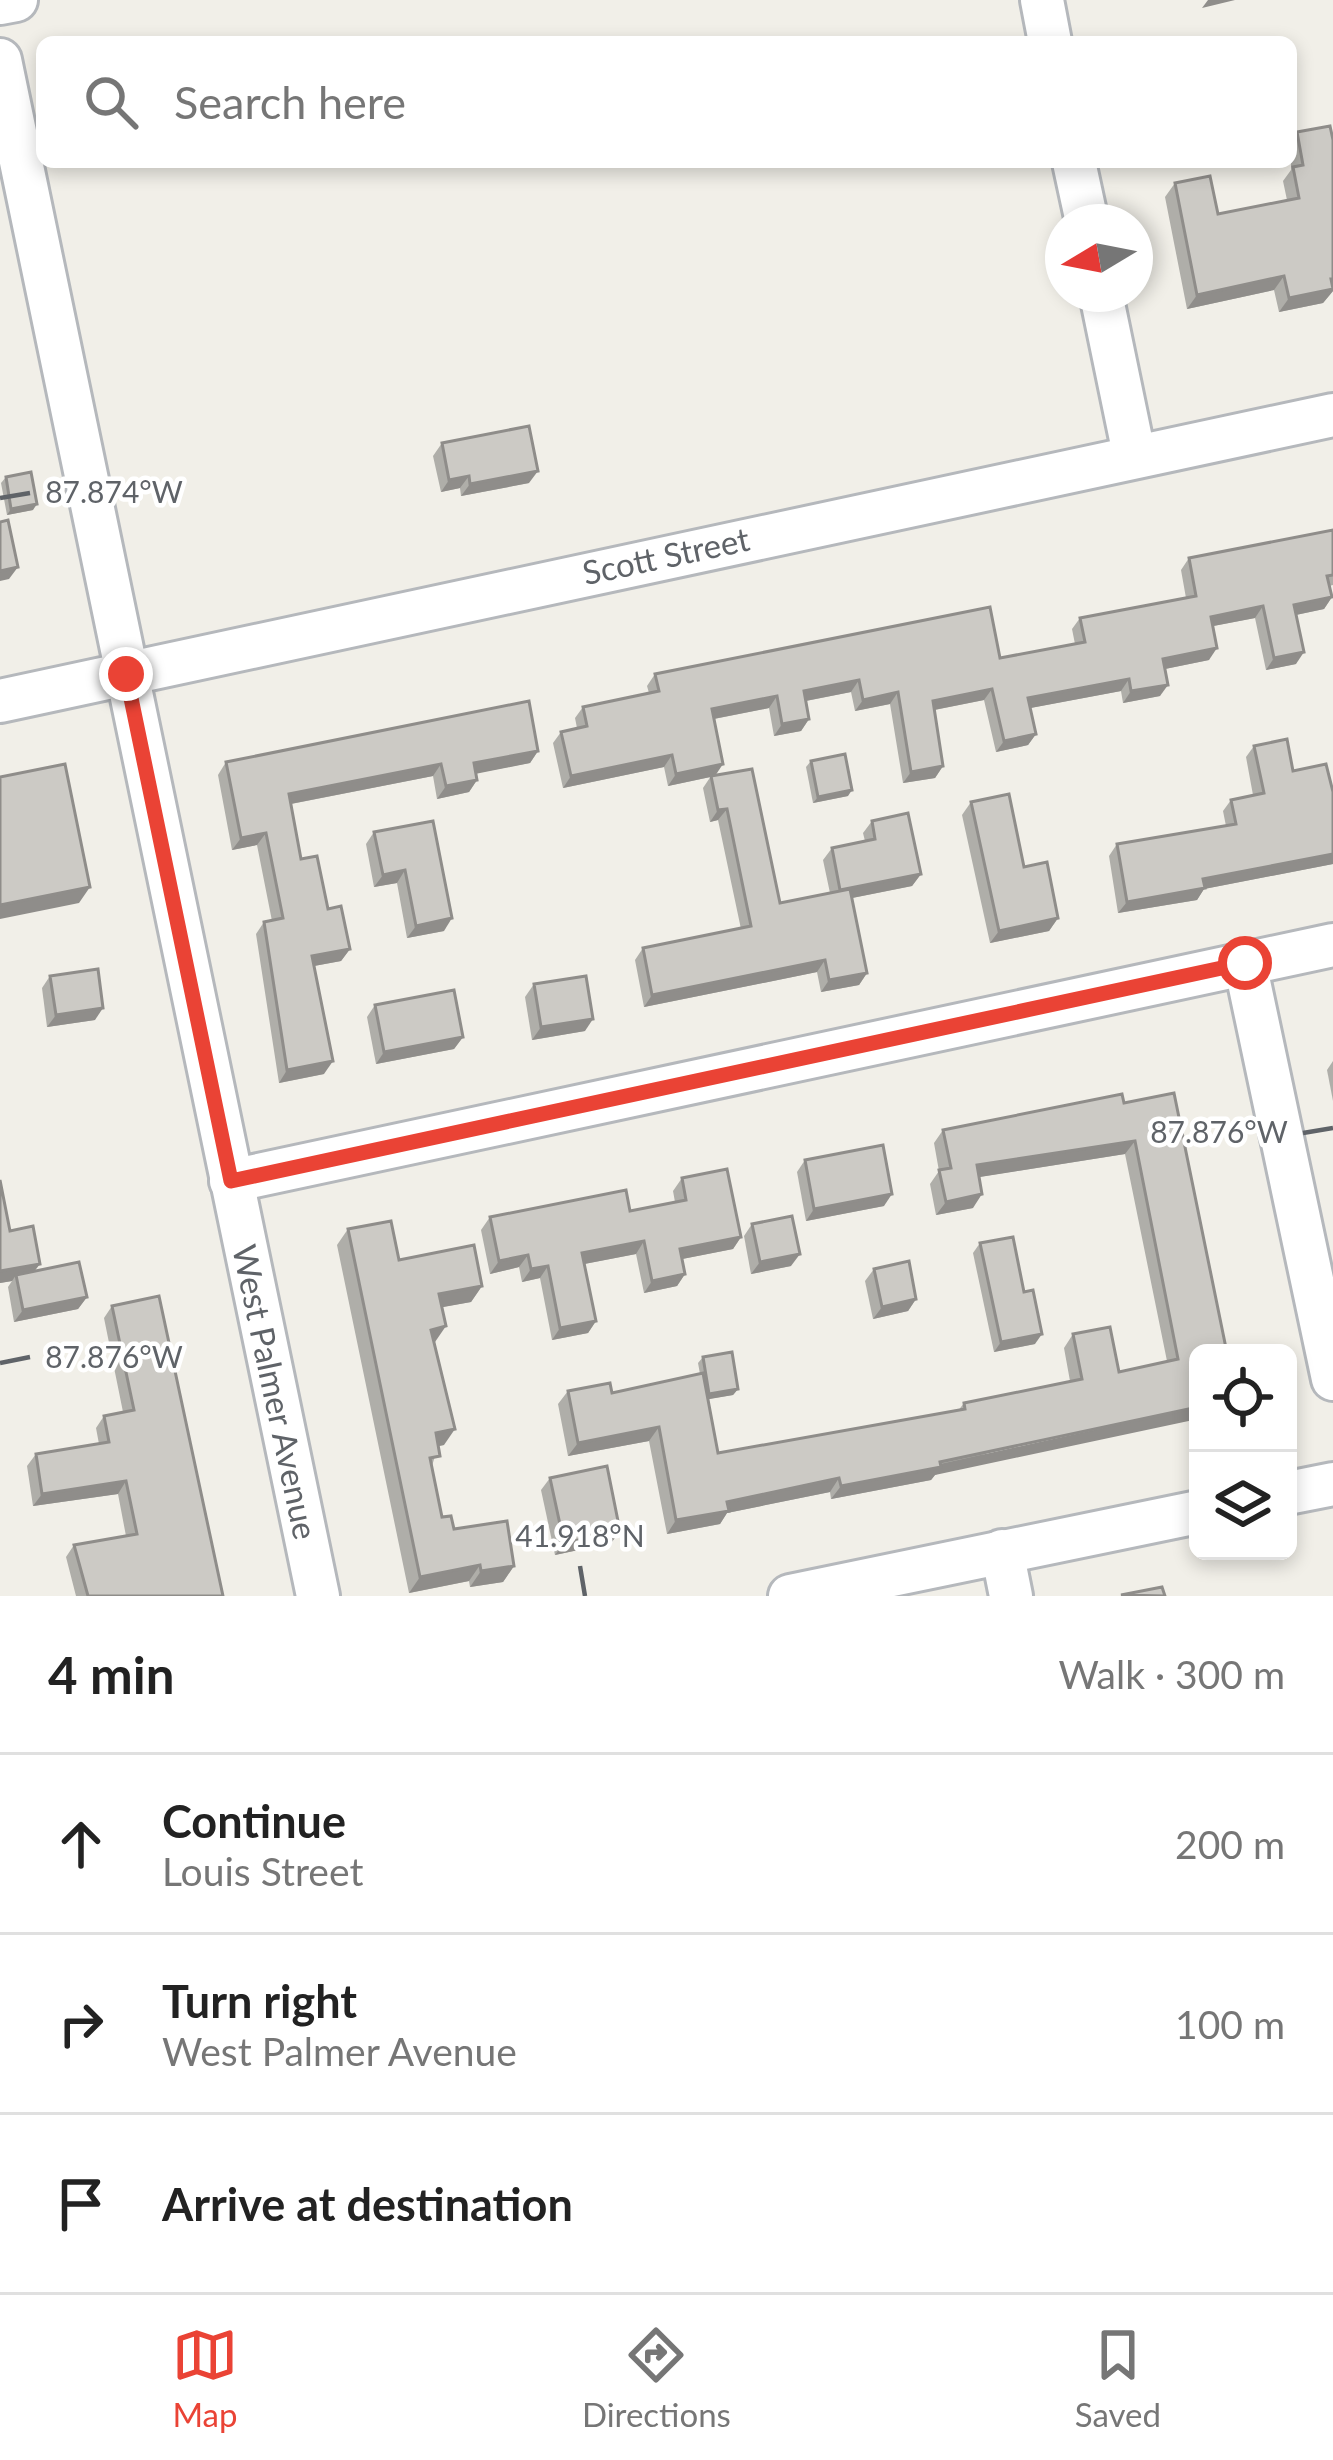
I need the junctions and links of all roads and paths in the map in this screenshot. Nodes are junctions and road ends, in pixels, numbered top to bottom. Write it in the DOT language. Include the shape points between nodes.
graph roads {
  1 [pos="16,0"];
  2 [pos="1042,0"];
  3 [pos="0,3"];
  4 [pos="1049,36"];
  5 [pos="0,60"];
  6 [pos="1075,168"];
  7 [pos="1083,204"];
  8 [pos="1105,312"];
  9 [pos="1333,415"];
  10 [pos="1134,454"];
  11 [pos="126,674"];
  12 [pos="0,700"];
  13 [pos="1333,945"];
  14 [pos="1245,963"];
  15 [pos="231,1181"];
  16 [pos="1333,1379"];
  17 [pos="1333,1484"];
  18 [pos="1297,1491"];
  19 [pos="1189,1514"];
  20 [pos="1002,1551"];
  21 [pos="318,1596"];
  22 [pos="790,1596"];
  23 [pos="1011,1596"];
  1 -- 3 [label="street"];
  2 -- 4 [label="street"];
  5 -- 11 [label="street, West Palmer Avenue"];
  6 -- 7 [label="street"];
  8 -- 10 [label="street"];
  9 -- 10 [label="street, Scott Street"];
  10 -- 11 [label="street, Scott Street"];
  11 -- 12 [label="street, Scott Street"];
  11 -- 15 [label="street, West Palmer Avenue"];
  13 -- 14 [label="street"];
  14 -- 15 [label="street"];
  14 -- 16 [label="street"];
  15 -- 21 [label="street, West Palmer Avenue"];
  17 -- 18 [label="street"];
  19 -- 20 [label="street"];
  20 -- 22 [label="street"];
  20 -- 23 [label="street"];
}
